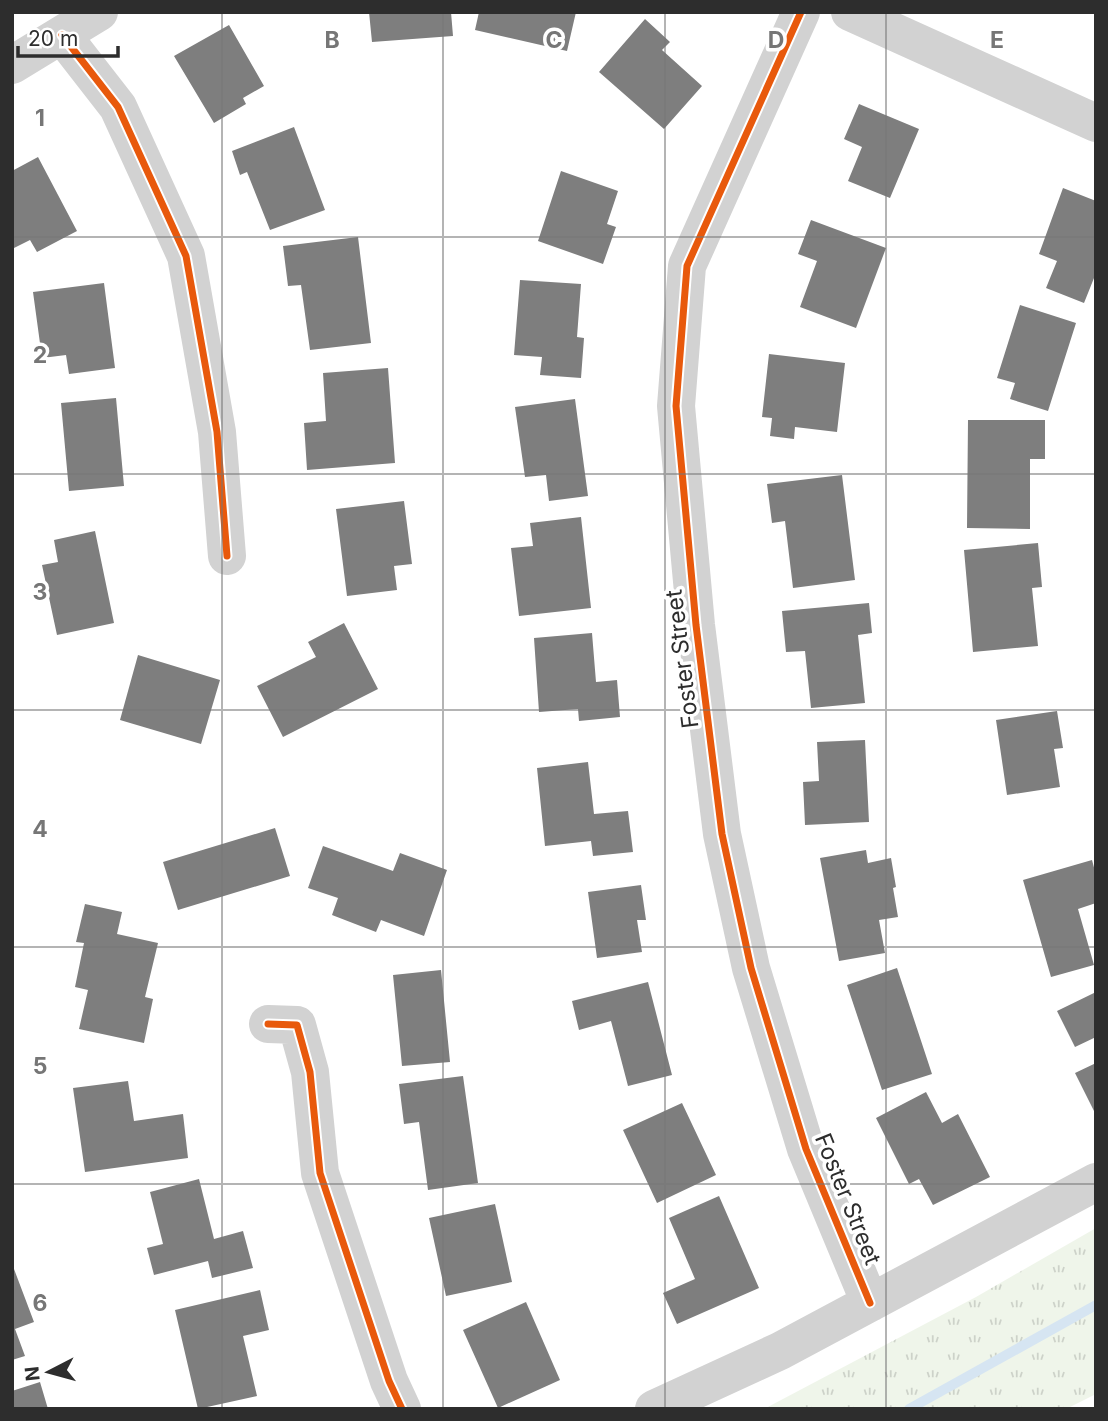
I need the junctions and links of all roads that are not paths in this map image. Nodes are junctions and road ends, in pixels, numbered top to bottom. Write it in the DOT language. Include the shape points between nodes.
graph roads {
  1 [pos="99,12"];
  2 [pos="802,12"];
  3 [pos="850,12"];
  4 [pos="62,35"];
  5 [pos="12,65"];
  6 [pos="1096,123"];
  7 [pos="227,556"];
  8 [pos="268,1024"];
  9 [pos="1096,1182"];
  10 [pos="870,1303"];
  11 [pos="402,1409"];
  12 [pos="654,1409"];
  1 -- 4 [label="street"];
  2 -- 10 [label="street, Foster Street" via="687,267 676,406 696,625 722,834 751,968 806,1149"];
  3 -- 6 [label="street"];
  4 -- 5 [label="street"];
  4 -- 7 [label="street" via="118,107 186,256 217,432"];
  8 -- 11 [label="street" via="297,1026 310,1072 320,1173"];
  9 -- 10 [label="street"];
  10 -- 12 [label="street"];
}
